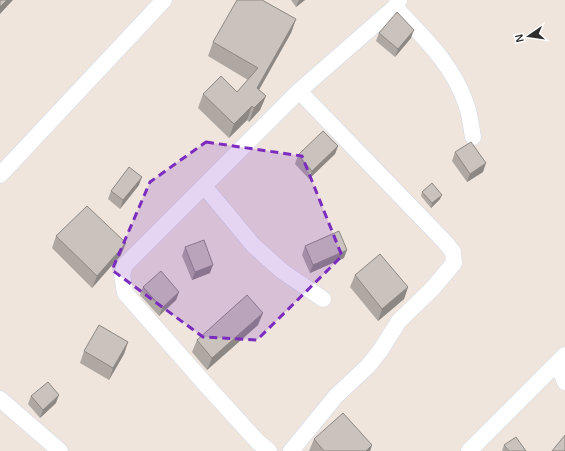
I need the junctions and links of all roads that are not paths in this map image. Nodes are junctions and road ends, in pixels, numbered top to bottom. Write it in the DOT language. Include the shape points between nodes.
graph roads {
  1 [pos="164,0"];
  2 [pos="397,4"];
  3 [pos="299,91"];
  4 [pos="474,137"];
  5 [pos="0,175"];
  6 [pos="204,186"];
  7 [pos="323,299"];
  8 [pos="561,359"];
  9 [pos="565,382"];
  10 [pos="0,399"];
  11 [pos="260,448"];
  12 [pos="60,451"];
  13 [pos="291,451"];
  14 [pos="469,451"];
  1 -- 5 [label="street"];
  2 -- 3 [label="street"];
  2 -- 4 [label="street" via="454,76 466,104"];
  3 -- 6 [label="street"];
  3 -- 13 [label="street" via="445,242 453,252 454,263 399,321 368,366 336,396"];
  6 -- 7 [label="street" via="253,245 282,271"];
  6 -- 11 [label="street" via="125,265 122,275 125,293"];
  8 -- 9 [label="street"];
  8 -- 14 [label="street"];
  10 -- 12 [label="street"];
}
